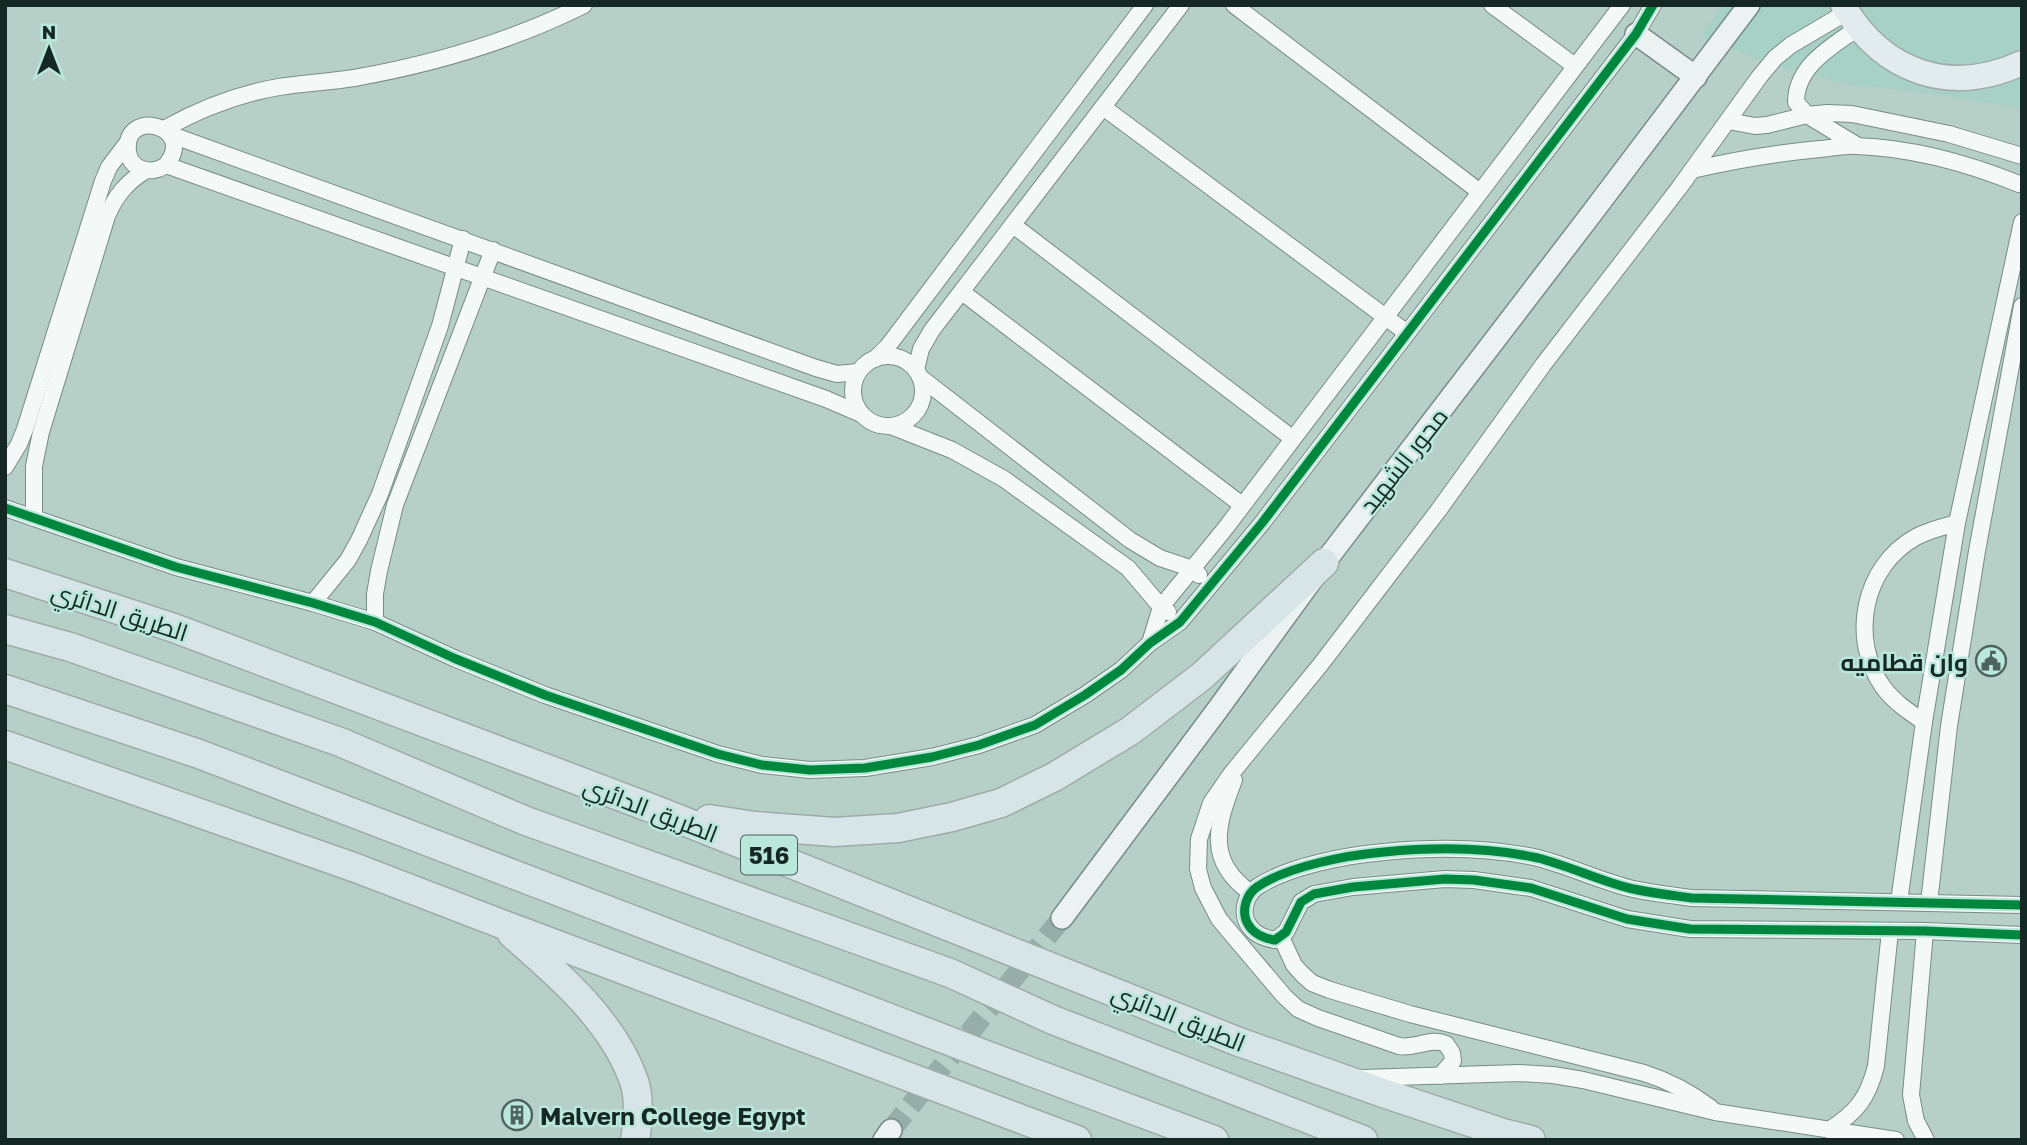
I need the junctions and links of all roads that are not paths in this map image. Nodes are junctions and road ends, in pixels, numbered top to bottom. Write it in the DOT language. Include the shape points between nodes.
graph roads {
  1 [pos="584,5"];
  2 [pos="1145,5"];
  3 [pos="1181,5"];
  4 [pos="1234,5"];
  5 [pos="1492,5"];
  6 [pos="1622,5"];
  7 [pos="1653,5"];
  8 [pos="1749,5"];
  9 [pos="1850,15"];
  10 [pos="1636,34"];
  11 [pos="2022,63"];
  12 [pos="1575,66"];
  13 [pos="1696,77"];
  14 [pos="1104,107"];
  15 [pos="1807,115"];
  16 [pos="1728,121"];
  17 [pos="166,131"];
  18 [pos="128,142"];
  19 [pos="1858,146"];
  20 [pos="2022,156"];
  21 [pos="2022,163"];
  22 [pos="166,165"];
  23 [pos="1692,170"];
  24 [pos="145,171"];
  25 [pos="2020,186"];
  26 [pos="1480,192"];
  27 [pos="2022,222"];
  28 [pos="1013,225"];
  29 [pos="463,239"];
  30 [pos="493,250"];
  31 [pos="455,268"];
  32 [pos="484,279"];
  33 [pos="962,292"];
  34 [pos="2022,306"];
  35 [pos="1385,317"];
  36 [pos="1406,333"];
  37 [pos="875,359"];
  38 [pos="858,372"];
  39 [pos="918,373"];
  40 [pos="1984,392"];
  41 [pos="2006,396"];
  42 [pos="861,414"];
  43 [pos="891,426"];
  44 [pos="1292,438"];
  45 [pos="5,467"];
  46 [pos="1242,505"];
  47 [pos="5,508"];
  48 [pos="34,519"];
  49 [pos="1957,523"];
  50 [pos="1324,563"];
  51 [pos="1193,569"];
  52 [pos="5,573"];
  53 [pos="1212,585"];
  54 [pos="313,603"];
  55 [pos="1161,607"];
  56 [pos="375,622"];
  57 [pos="1180,622"];
  58 [pos="5,629"];
  59 [pos="1150,643"];
  60 [pos="5,689"];
  61 [pos="1924,722"];
  62 [pos="5,745"];
  63 [pos="1243,761"];
  64 [pos="656,810"];
  65 [pos="1251,893"];
  66 [pos="1899,902"];
  67 [pos="1929,903"];
  68 [pos="2022,905"];
  69 [pos="1062,918"];
  70 [pos="499,923"];
  71 [pos="1891,931"];
  72 [pos="1925,931"];
  73 [pos="2022,936"];
  74 [pos="1281,937"];
  75 [pos="1294,965"];
  76 [pos="1269,979"];
  77 [pos="1440,1076"];
  78 [pos="1342,1079"];
  79 [pos="1715,1112"];
  80 [pos="1829,1130"];
  81 [pos="1040,1131"];
  82 [pos="635,1140"];
  83 [pos="1077,1140"];
  84 [pos="1214,1140"];
  85 [pos="1363,1140"];
  86 [pos="1531,1140"];
  87 [pos="1896,1140"];
  88 [pos="1926,1140"];
  1 -- 17 [label="street" via="497,41 426,62 231,98"];
  2 -- 37 [label="street"];
  3 -- 14 [label="street"];
  4 -- 26 [label="street"];
  5 -- 12 [label="street"];
  6 -- 12 [label="street"];
  7 -- 10 [label="street"];
  8 -- 13 [label="street, محور الشهيد"];
  9 -- 11 [label="main road" via="1875,47 1913,70 1934,76 1978,78"];
  9 -- 15 [label="street" via="1801,80 1796,102"];
  9 -- 16 [label="street" via="1775,58"];
  10 -- 13 [label="street"];
  10 -- 36 [label="street"];
  12 -- 26 [label="street"];
  13 -- 50 [label="street, محور الشهيد"];
  14 -- 28 [label="street"];
  14 -- 35 [label="street"];
  15 -- 16 [label="street" via="1755,126"];
  15 -- 19 [label="street"];
  15 -- 20 [label="street" via="1877,118"];
  16 -- 23 [label="street"];
  17 -- 18 [label="street" via="142,126"];
  17 -- 22 [label="street" via="174,147"];
  17 -- 29 [label="street"];
  18 -- 24 [label="street" via="129,157"];
  18 -- 45 [label="street" via="100,188 25,429"];
  19 -- 23 [label="street" via="1790,151"];
  19 -- 25 [label="street" via="1955,160"];
  21 -- 25 [label="street"];
  22 -- 24 [label="street"];
  22 -- 31 [label="street"];
  23 -- 63 [label="street" via="1438,511"];
  24 -- 48 [label="street" via="122,189 107,216 41,432 34,466"];
  26 -- 35 [label="street"];
  27 -- 40 [label="street"];
  28 -- 33 [label="street"];
  28 -- 44 [label="street"];
  29 -- 30 [label="street"];
  29 -- 31 [label="street"];
  30 -- 32 [label="street"];
  30 -- 38 [label="street" via="826,372"];
  31 -- 32 [label="street"];
  31 -- 54 [label="street" via="440,326 380,494 348,560"];
  32 -- 42 [label="street"];
  32 -- 56 [label="street" via="395,505 375,594"];
  33 -- 39 [label="street" via="926,339"];
  33 -- 46 [label="street"];
  34 -- 41 [label="street"];
  35 -- 36 [label="street"];
  35 -- 44 [label="street"];
  36 -- 53 [label="street"];
  37 -- 38 [label="street"];
  37 -- 39 [label="street" via="897,358"];
  38 -- 42 [label="street" via="853,394"];
  39 -- 43 [label="street" via="923,388 918,409 902,424"];
  39 -- 51 [label="street" via="1130,540 1160,558"];
  40 -- 41 [label="street"];
  40 -- 49 [label="street"];
  41 -- 67 [label="street" via="1949,726"];
  42 -- 43 [label="street"];
  43 -- 55 [label="street" via="952,450 1004,479 1128,568"];
  44 -- 46 [label="street"];
  46 -- 51 [label="street"];
  47 -- 48 [label="street"];
  48 -- 54 [label="street" via="176,567"];
  49 -- 61 [label="street"];
  49 -- 61 [label="street" via="1914,538 1896,552 1875,580 1863,623 1870,664 1884,688"];
  50 -- 64 [label="highway" via="1202,676 1130,731 1002,803 898,828 834,832 755,826"];
  50 -- 69 [label="street, محور الشهيد"];
  51 -- 53 [label="street"];
  51 -- 55 [label="street"];
  52 -- 64 [label="highway, الطريق الدائري / 516" via="174,628"];
  53 -- 57 [label="street"];
  54 -- 56 [label="street"];
  55 -- 57 [label="street"];
  55 -- 59 [label="street"];
  56 -- 59 [label="street" via="545,695 718,754 810,770 865,768 932,757 1035,725 1121,670"];
  57 -- 59 [label="street"];
  58 -- 85 [label="highway, الطريق الدائري / 516" via="340,742 526,821 950,973 1053,1020"];
  60 -- 84 [label="highway" via="199,754"];
  61 -- 66 [label="street"];
  62 -- 70 [label="highway" via="356,867"];
  63 -- 65 [label="street" via="1223,810 1218,837 1230,875"];
  63 -- 76 [label="street" via="1220,788 1204,821 1198,869 1219,919"];
  64 -- 78 [label="highway, الطريق الدائري / 516"];
  65 -- 66 [label="street" via="1279,876 1326,861 1445,849 1538,859 1619,885 1692,898"];
  65 -- 74 [label="street" via="1245,906 1250,927 1268,939"];
  66 -- 67 [label="street"];
  67 -- 68 [label="street"];
  70 -- 81 [label="highway"];
  70 -- 82 [label="highway" via="556,973 621,1052 635,1083"];
  71 -- 72 [label="street"];
  71 -- 74 [label="street" via="1678,927 1626,919 1531,888 1445,879 1314,894 1301,902"];
  71 -- 80 [label="street" via="1871,1086 1861,1104"];
  72 -- 73 [label="street"];
  72 -- 88 [label="street" via="1911,1095"];
  74 -- 75 [label="street"];
  75 -- 76 [label="street"];
  75 -- 79 [label="street" via="1312,983 1330,990 1670,1082"];
  76 -- 77 [label="street" via="1298,1009 1318,1018 1399,1046 1433,1041 1446,1044 1454,1057"];
  77 -- 78 [label="street"];
  77 -- 79 [label="street" via="1553,1075"];
  78 -- 86 [label="highway, الطريق الدائري / 516"];
  79 -- 80 [label="street"];
  80 -- 87 [label="street"];
  81 -- 83 [label="highway"];
}
